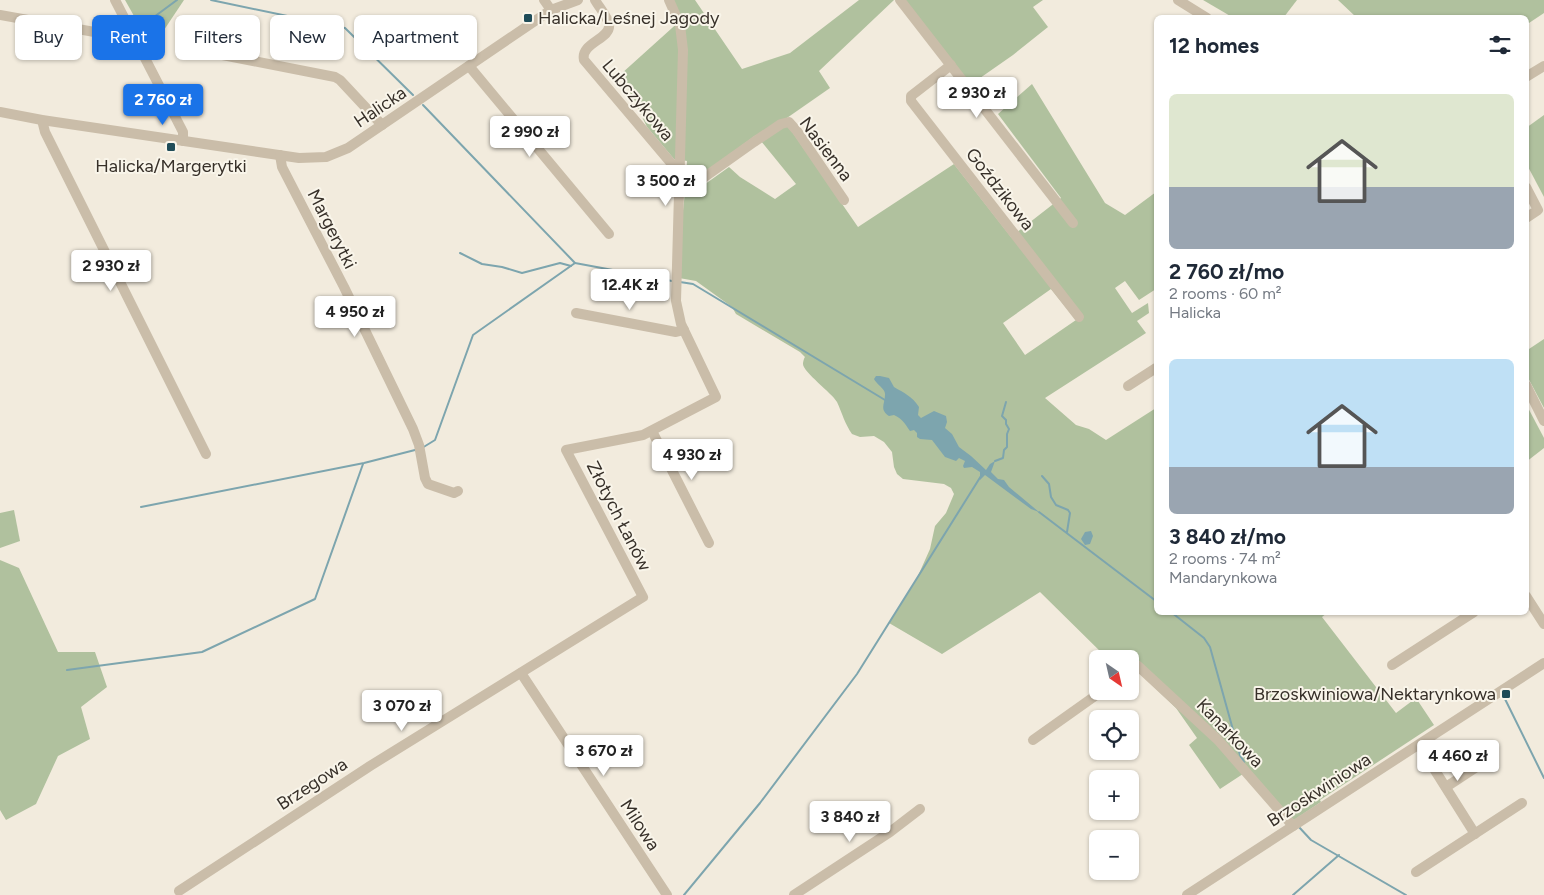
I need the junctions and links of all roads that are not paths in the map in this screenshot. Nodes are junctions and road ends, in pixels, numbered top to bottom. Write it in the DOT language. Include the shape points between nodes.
graph roads {
  1 [pos="115,0"];
  2 [pos="544,0"];
  3 [pos="578,0"];
  4 [pos="595,0"];
  5 [pos="670,0"];
  6 [pos="900,0"];
  7 [pos="1178,0"];
  8 [pos="551,10"];
  9 [pos="0,14"];
  10 [pos="122,15"];
  11 [pos="1203,15"];
  12 [pos="92,31"];
  13 [pos="146,60"];
  14 [pos="248,60"];
  15 [pos="951,65"];
  16 [pos="469,66"];
  17 [pos="1544,66"];
  18 [pos="1529,75"];
  19 [pos="0,112"];
  20 [pos="42,120"];
  21 [pos="382,125"];
  22 [pos="180,141"];
  23 [pos="280,155"];
  24 [pos="680,167"];
  25 [pos="680,187"];
  26 [pos="1529,193"];
  27 [pos="844,200"];
  28 [pos="1529,216"];
  29 [pos="1073,223"];
  30 [pos="609,234"];
  31 [pos="576,314"];
  32 [pos="1079,317"];
  33 [pos="684,330"];
  34 [pos="1154,369"];
  35 [pos="1128,386"];
  36 [pos="1529,391"];
  37 [pos="1544,421"];
  38 [pos="652,431"];
  39 [pos="206,454"];
  40 [pos="456,492"];
  41 [pos="709,543"];
  42 [pos="643,597"];
  43 [pos="1529,601"];
  44 [pos="1469,615"];
  45 [pos="1544,624"];
  46 [pos="1544,663"];
  47 [pos="1392,665"];
  48 [pos="521,673"];
  49 [pos="1139,673"];
  50 [pos="1089,700"];
  51 [pos="1033,740"];
  52 [pos="1419,745"];
  53 [pos="1484,762"];
  54 [pos="1446,787"];
  55 [pos="1522,803"];
  56 [pos="920,809"];
  57 [pos="1293,826"];
  58 [pos="1475,834"];
  59 [pos="1416,872"];
  60 [pos="179,891"];
  61 [pos="667,895"];
  62 [pos="794,895"];
  63 [pos="1187,895"];
  1 -- 10 [label="street"];
  2 -- 8 [label="street"];
  3 -- 8 [label="street, Halicka"];
  4 -- 24 [label="street, Lubczykowa" via="609,28 586,50 584,60 670,164"];
  5 -- 24 [label="street" via="680,25 683,50"];
  6 -- 15 [label="street"];
  7 -- 11 [label="street"];
  8 -- 16 [label="street, Halicka"];
  9 -- 12 [label="street"];
  13 -- 22 [label="street" via="184,132"];
  14 -- 21 [label="street" via="335,77"];
  15 -- 29 [label="street"];
  15 -- 32 [label="street, Goździkowa" via="911,96 911,101"];
  16 -- 21 [label="street, Halicka"];
  16 -- 30 [label="street"];
  17 -- 18 [label="street"];
  19 -- 20 [label="street, Halicka"];
  20 -- 22 [label="street, Halicka"];
  20 -- 39 [label="street" via="45,132"];
  21 -- 23 [label="street, Halicka" via="348,148 326,157"];
  22 -- 23 [label="street, Halicka"];
  23 -- 40 [label="street, Margerytki" via="282,167 414,429 428,484"];
  24 -- 25 [label="street"];
  25 -- 27 [label="street, Nasienna" via="692,186 781,124 789,122"];
  25 -- 33 [label="street" via="676,301"];
  26 -- 28 [label="street" via="1538,210"];
  31 -- 33 [label="street" via="676,332"];
  33 -- 38 [label="street" via="716,397"];
  34 -- 35 [label="street"];
  36 -- 37 [label="street"];
  38 -- 41 [label="street"];
  38 -- 42 [label="street, Złotych Łanów" via="566,450"];
  42 -- 48 [label="street, Brzegowa"];
  43 -- 45 [label="street"];
  44 -- 47 [label="street"];
  46 -- 52 [label="street, Brzoskwiniowa"];
  48 -- 60 [label="street, Brzegowa" via="370,766"];
  48 -- 61 [label="street, Milowa"];
  49 -- 57 [label="street, Kanarkowa" via="1218,740"];
  50 -- 51 [label="street"];
  52 -- 54 [label="street"];
  52 -- 57 [label="street, Brzoskwiniowa"];
  53 -- 54 [label="street"];
  54 -- 58 [label="street"];
  55 -- 58 [label="street"];
  56 -- 62 [label="street"];
  57 -- 63 [label="street, Brzoskwiniowa"];
  58 -- 59 [label="street"];
}
